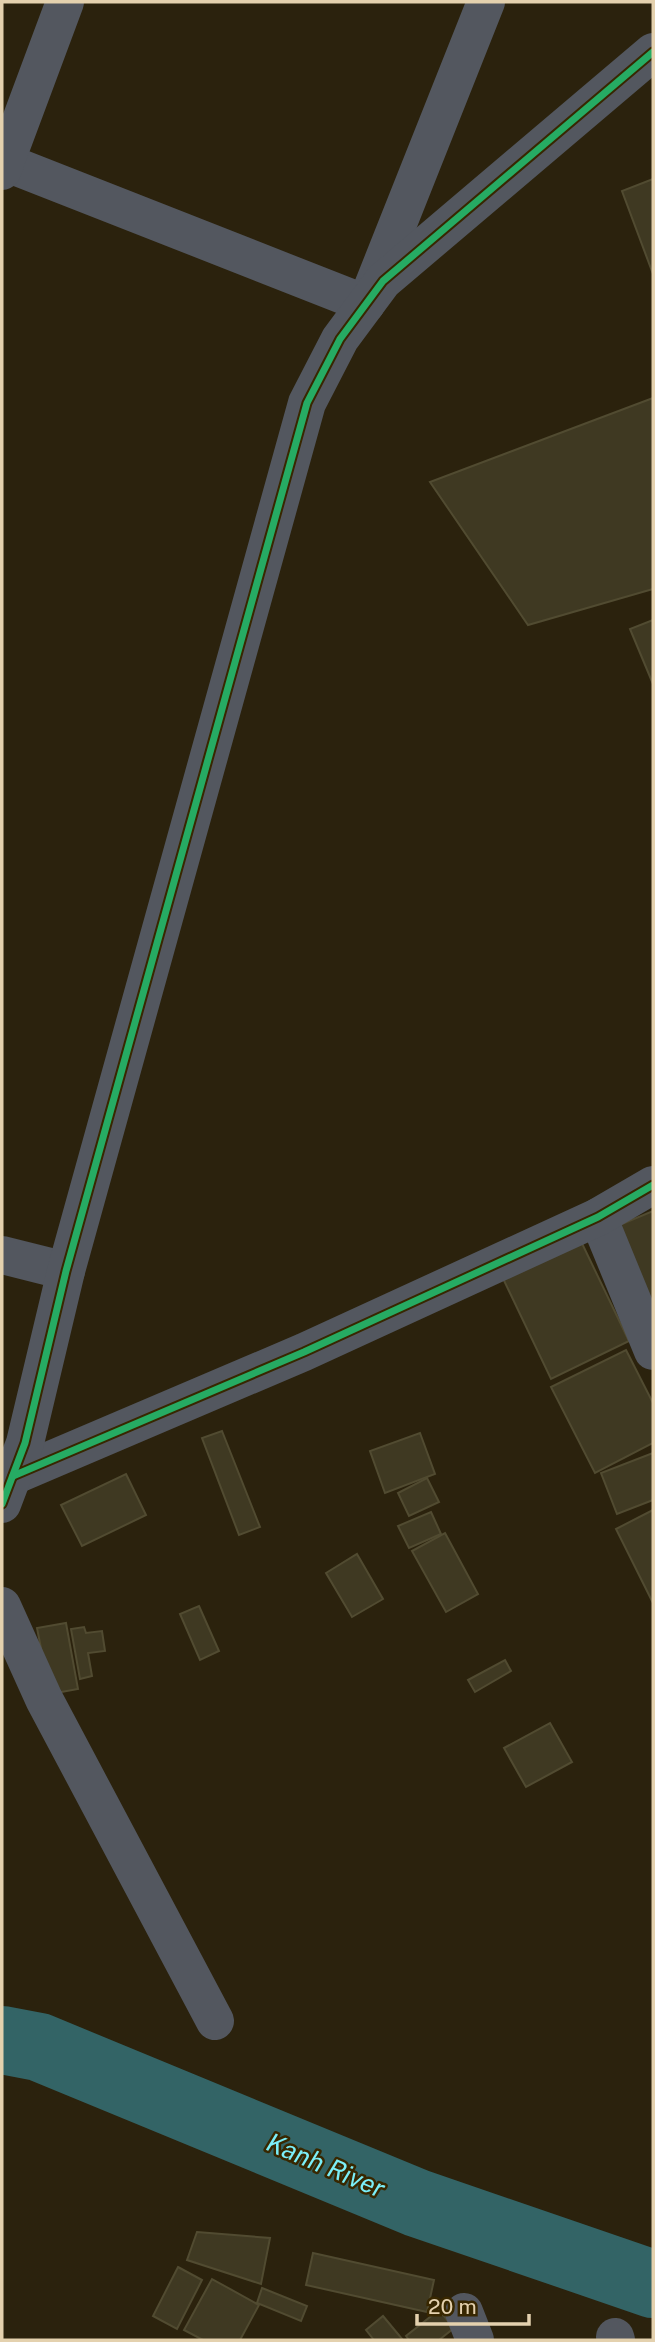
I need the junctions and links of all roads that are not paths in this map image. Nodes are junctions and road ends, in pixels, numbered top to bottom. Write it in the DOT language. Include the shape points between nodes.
graph roads {
  1 [pos="65,2"];
  2 [pos="486,2"];
  3 [pos="653,52"];
  4 [pos="3,164"];
  5 [pos="366,304"];
  6 [pos="653,1185"];
  7 [pos="598,1217"];
  8 [pos="2,1255"];
  9 [pos="66,1271"];
  10 [pos="653,1351"];
  11 [pos="10,1470"];
  12 [pos="2,1606"];
  13 [pos="215,2021"];
  1 -- 4 [label="street"];
  2 -- 5 [label="street"];
  3 -- 5 [label="street" via="383,281"];
  4 -- 5 [label="street"];
  5 -- 9 [label="street" via="340,339 307,403"];
  6 -- 7 [label="street"];
  7 -- 10 [label="street"];
  7 -- 11 [label="street" via="304,1352"];
  8 -- 9 [label="street"];
  9 -- 11 [label="street"];
  12 -- 13 [label="street" via="44,1699"];
}
